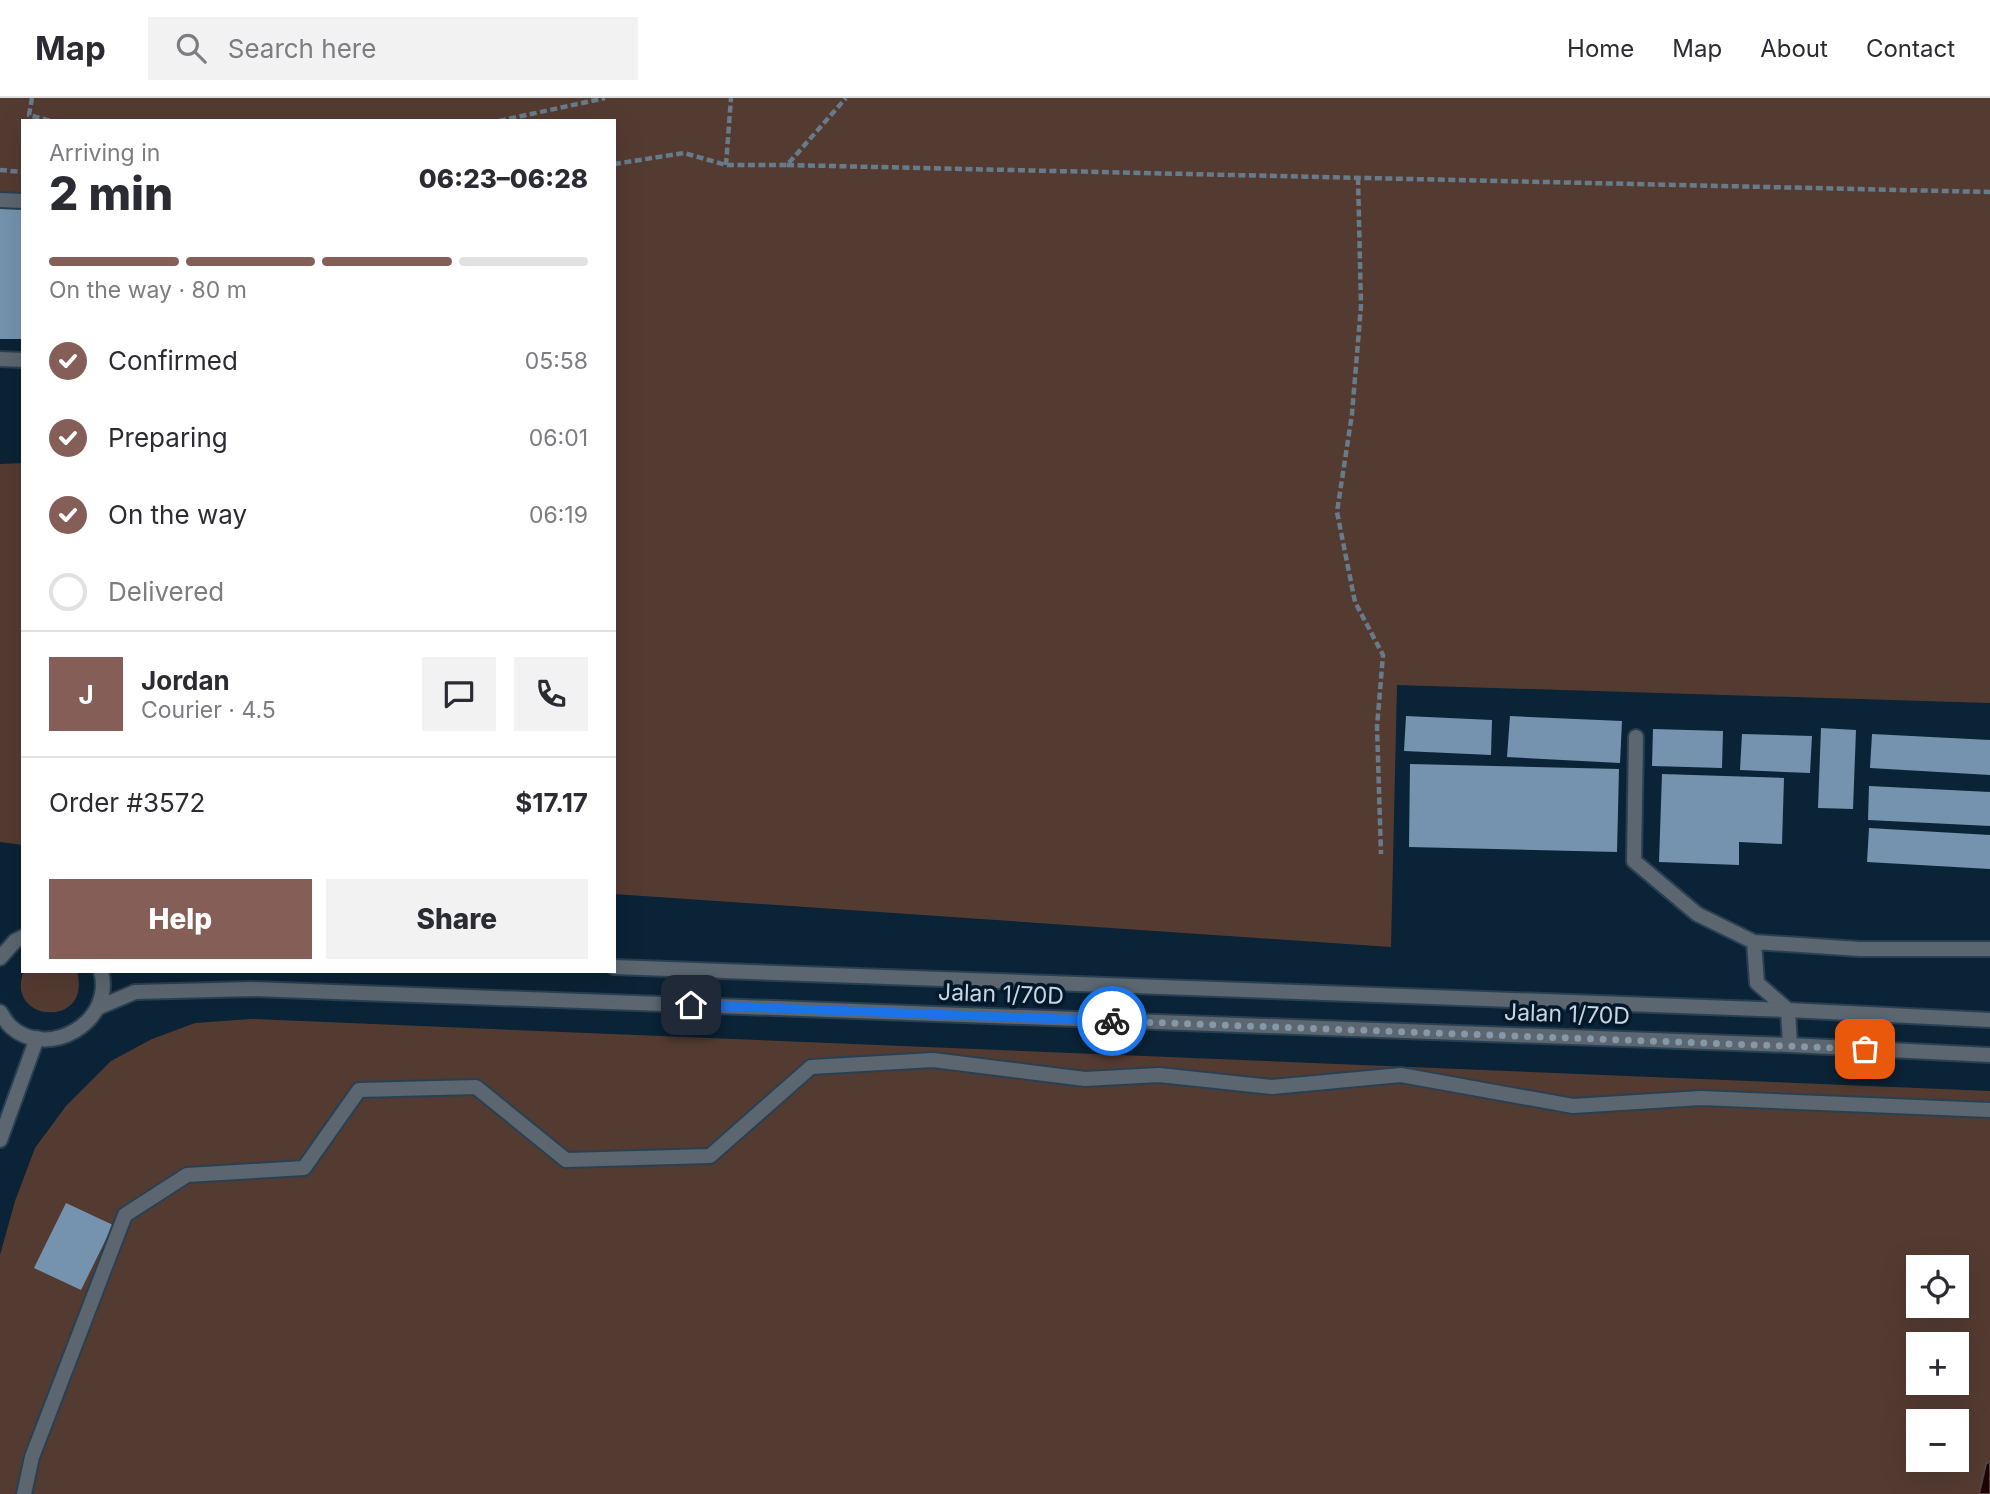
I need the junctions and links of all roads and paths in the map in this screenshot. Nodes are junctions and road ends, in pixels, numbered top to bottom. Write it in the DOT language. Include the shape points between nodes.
graph roads {
  1 [pos="32,98"];
  2 [pos="604,98"];
  3 [pos="731,98"];
  4 [pos="846,98"];
  5 [pos="44,119"];
  6 [pos="508,119"];
  7 [pos="616,164"];
  8 [pos="726,165"];
  9 [pos="787,165"];
  10 [pos="0,170"];
  11 [pos="21,172"];
  12 [pos="1359,178"];
  13 [pos="1990,192"];
  14 [pos="0,200"];
  15 [pos="21,201"];
  16 [pos="0,359"];
  17 [pos="21,360"];
  18 [pos="1636,737"];
  19 [pos="1381,854"];
  20 [pos="21,938"];
  21 [pos="1754,942"];
  22 [pos="1990,949"];
  23 [pos="0,958"];
  24 [pos="616,967"];
  25 [pos="101,973"];
  26 [pos="97,1008"];
  27 [pos="1788,1010"];
  28 [pos="0,1012"];
  29 [pos="1990,1020"];
  30 [pos="37,1038"];
  31 [pos="1790,1045"];
  32 [pos="1990,1055"];
  33 [pos="1990,1110"];
  34 [pos="0,1140"];
  35 [pos="24,1494"];
  1 -- 5 [label="path" via="29,115"];
  2 -- 6 [label="path"];
  3 -- 8 [label="path"];
  4 -- 9 [label="path"];
  7 -- 8 [label="path" via="684,153"];
  8 -- 9 [label="path"];
  9 -- 12 [label="path"];
  10 -- 11 [label="path"];
  12 -- 13 [label="path"];
  12 -- 19 [label="path" via="1361,306 1352,414 1337,512 1355,602 1383,654 1377,727"];
  14 -- 15 [label="street"];
  16 -- 17 [label="street"];
  18 -- 21 [label="street" via="1634,861 1697,914"];
  20 -- 23 [label="street"];
  21 -- 22 [label="street" via="1860,949"];
  21 -- 27 [label="street" via="1757,983"];
  24 -- 27 [label="street, Jalan 1/70D"];
  25 -- 26 [label="street" via="102,998"];
  26 -- 30 [label="street" via="75,1033 53,1040"];
  26 -- 31 [label="street, Jalan 1/70D" via="135,992 251,989"];
  27 -- 29 [label="street, Jalan 1/70D"];
  27 -- 31 [label="street"];
  28 -- 30 [label="street" via="10,1026"];
  30 -- 34 [label="street"];
  31 -- 32 [label="street, Jalan 1/70D"];
  33 -- 35 [label="street" via="1701,1098 1573,1106 1401,1075 1272,1087 1159,1075 1084,1079 933,1060 811,1068 710,1156 566,1160 476,1087 359,1090 304,1168 187,1175 125,1215 32,1457"];
}
